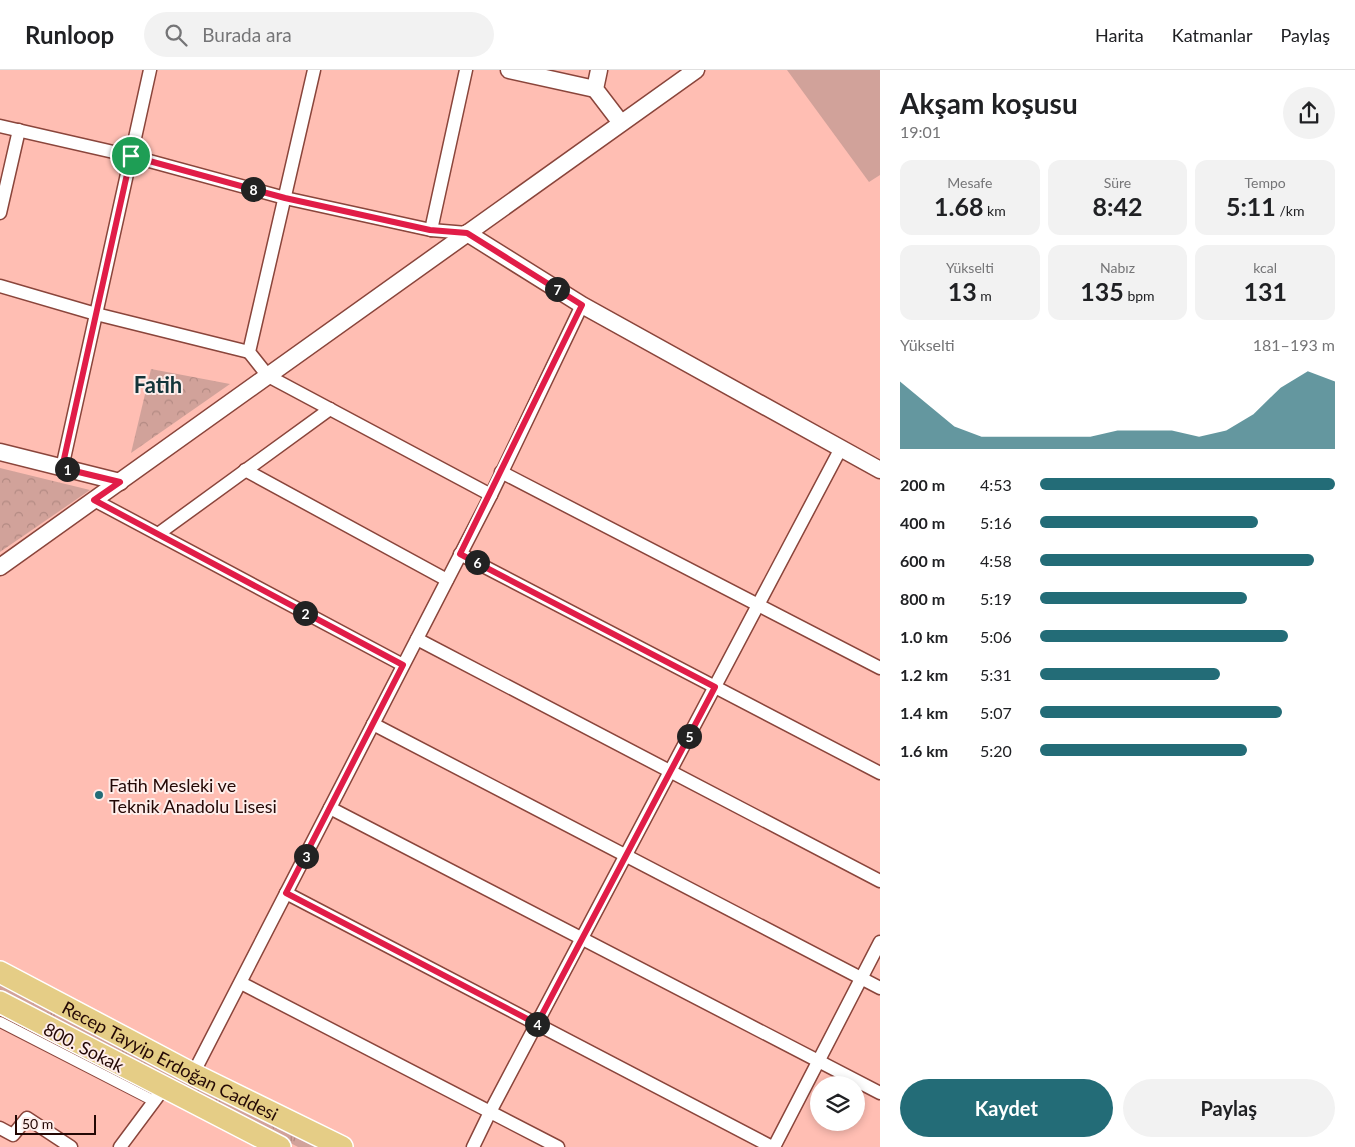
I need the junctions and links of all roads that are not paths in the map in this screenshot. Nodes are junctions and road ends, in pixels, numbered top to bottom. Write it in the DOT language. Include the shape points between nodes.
graph roads {
  1 [pos="150,70"];
  2 [pos="314,70"];
  3 [pos="466,70"];
  4 [pos="509,70"];
  5 [pos="599,70"];
  6 [pos="696,70"];
  7 [pos="595,89"];
  8 [pos="621,123"];
  9 [pos="0,126"];
  10 [pos="20,130"];
  11 [pos="131,156"];
  12 [pos="285,198"];
  13 [pos="0,213"];
  14 [pos="430,230"];
  15 [pos="467,233"];
  16 [pos="0,286"];
  17 [pos="582,305"];
  18 [pos="96,314"];
  19 [pos="249,352"];
  20 [pos="268,376"];
  21 [pos="330,409"];
  22 [pos="841,448"];
  23 [pos="0,452"];
  24 [pos="62,468"];
  25 [pos="245,470"];
  26 [pos="880,470"];
  27 [pos="501,472"];
  28 [pos="120,482"];
  29 [pos="490,495"];
  30 [pos="94,500"];
  31 [pos="158,534"];
  32 [pos="460,554"];
  33 [pos="0,567"];
  34 [pos="447,580"];
  35 [pos="758,605"];
  36 [pos="417,639"];
  37 [pos="403,665"];
  38 [pos="880,668"];
  39 [pos="715,687"];
  40 [pos="373,724"];
  41 [pos="670,772"];
  42 [pos="880,773"];
  43 [pos="330,808"];
  44 [pos="626,855"];
  45 [pos="880,881"];
  46 [pos="286,893"];
  47 [pos="583,938"];
  48 [pos="880,942"];
  49 [pos="0,972"];
  50 [pos="861,979"];
  51 [pos="240,983"];
  52 [pos="880,988"];
  53 [pos="0,1002"];
  54 [pos="0,1022"];
  55 [pos="537,1024"];
  56 [pos="818,1061"];
  57 [pos="194,1074"];
  58 [pos="880,1093"];
  59 [pos="159,1094"];
  60 [pos="490,1112"];
  61 [pos="0,1128"];
  62 [pos="71,1147"];
  63 [pos="120,1147"];
  64 [pos="280,1147"];
  65 [pos="342,1147"];
  66 [pos="473,1147"];
  67 [pos="558,1147"];
  68 [pos="773,1147"];
  1 -- 11 [label="street"];
  2 -- 12 [label="street"];
  3 -- 14 [label="street"];
  4 -- 7 [label="street"];
  5 -- 7 [label="street"];
  6 -- 8 [label="street"];
  7 -- 8 [label="street"];
  8 -- 15 [label="street"];
  9 -- 10 [label="street"];
  10 -- 11 [label="street"];
  10 -- 13 [label="street"];
  11 -- 12 [label="street"];
  11 -- 18 [label="street"];
  12 -- 14 [label="street"];
  12 -- 19 [label="street"];
  14 -- 15 [label="street"];
  15 -- 17 [label="street"];
  15 -- 20 [label="street"];
  16 -- 18 [label="street"];
  17 -- 22 [label="street"];
  17 -- 27 [label="street"];
  18 -- 19 [label="street"];
  18 -- 24 [label="street"];
  19 -- 20 [label="street"];
  20 -- 21 [label="street"];
  20 -- 28 [label="street"];
  21 -- 25 [label="street"];
  21 -- 29 [label="street"];
  22 -- 26 [label="street"];
  22 -- 35 [label="street"];
  23 -- 24 [label="street"];
  24 -- 28 [label="street"];
  25 -- 31 [label="street"];
  25 -- 34 [label="street"];
  27 -- 29 [label="street"];
  27 -- 35 [label="street"];
  28 -- 30 [label="street"];
  29 -- 32 [label="street"];
  30 -- 31 [label="street"];
  30 -- 33 [label="street"];
  31 -- 37 [label="street"];
  32 -- 34 [label="street"];
  32 -- 39 [label="street"];
  34 -- 36 [label="street"];
  35 -- 38 [label="street"];
  35 -- 39 [label="street"];
  36 -- 37 [label="street"];
  36 -- 41 [label="street"];
  37 -- 40 [label="street"];
  39 -- 41 [label="street"];
  39 -- 42 [label="street"];
  40 -- 43 [label="street"];
  40 -- 44 [label="street"];
  41 -- 44 [label="street"];
  41 -- 45 [label="street"];
  43 -- 46 [label="street"];
  43 -- 47 [label="street"];
  44 -- 47 [label="street"];
  44 -- 50 [label="street"];
  46 -- 51 [label="street"];
  46 -- 55 [label="street"];
  47 -- 55 [label="street"];
  47 -- 56 [label="street"];
  48 -- 50 [label="street"];
  49 -- 57 [label="main road, Recep Tayyip Erdoğan Caddesi"];
  50 -- 52 [label="street"];
  50 -- 56 [label="street"];
  51 -- 57 [label="street"];
  51 -- 60 [label="street"];
  53 -- 59 [label="main road, Recep Tayyip Erdoğan Caddesi"];
  54 -- 59 [label="street, 800. Sokak"];
  55 -- 60 [label="street"];
  55 -- 68 [label="street"];
  56 -- 58 [label="street"];
  56 -- 68 [label="street"];
  57 -- 65 [label="main road, Recep Tayyip Erdoğan Caddesi"];
  59 -- 63 [label="street"];
  59 -- 64 [label="main road, Recep Tayyip Erdoğan Caddesi"];
  60 -- 66 [label="street"];
  60 -- 67 [label="street"];
  61 -- 62 [label="street" via="12,1135 27,1118"];
}
